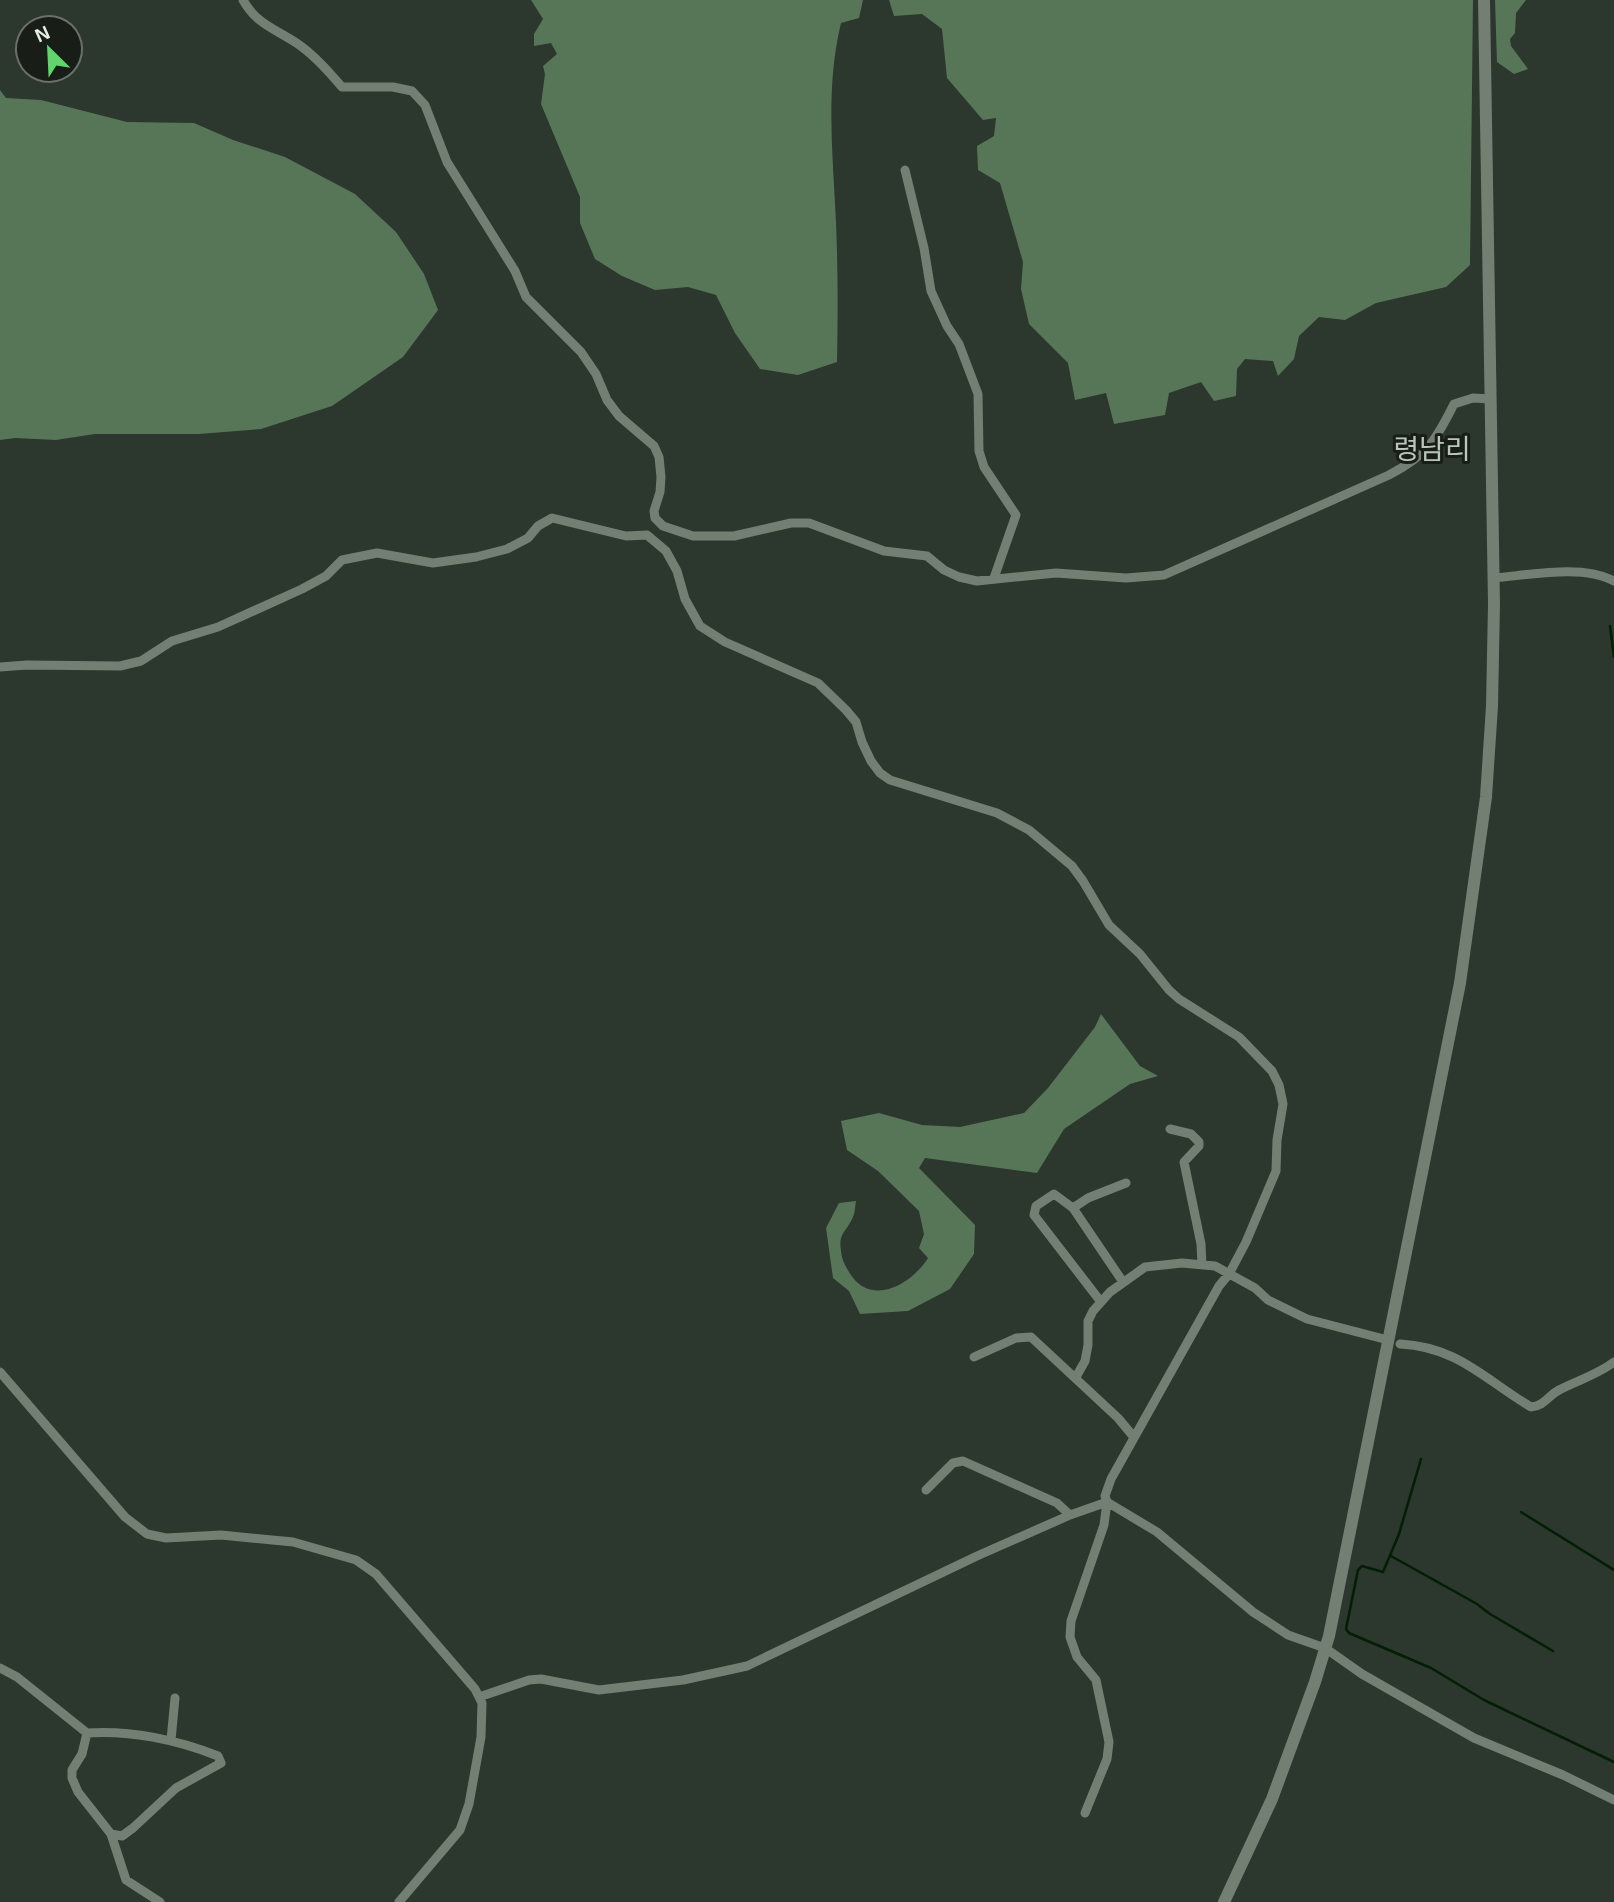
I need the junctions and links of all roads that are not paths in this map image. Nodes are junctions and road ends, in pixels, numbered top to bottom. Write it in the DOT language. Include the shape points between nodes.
graph roads {
  1 [pos="243,0"];
  2 [pos="1484,0"];
  3 [pos="905,170"];
  4 [pos="1491,399"];
  5 [pos="994,578"];
  6 [pos="1494,578"];
  7 [pos="1614,582"];
  8 [pos="0,667"];
  9 [pos="1170,1129"];
  10 [pos="1126,1183"];
  11 [pos="1073,1208"];
  12 [pos="1202,1265"];
  13 [pos="1229,1274"];
  14 [pos="1124,1282"];
  15 [pos="1101,1302"];
  16 [pos="1394,1342"];
  17 [pos="974,1357"];
  18 [pos="1614,1362"];
  19 [pos="0,1372"];
  20 [pos="1076,1377"];
  21 [pos="1133,1436"];
  22 [pos="926,1490"];
  23 [pos="1107,1502"];
  24 [pos="1070,1515"];
  25 [pos="1325,1648"];
  26 [pos="0,1668"];
  27 [pos="479,1697"];
  28 [pos="176,1698"];
  29 [pos="88,1733"];
  30 [pos="171,1740"];
  31 [pos="1614,1800"];
  32 [pos="1085,1813"];
  33 [pos="111,1833"];
  34 [pos="160,1902"];
  35 [pos="399,1902"];
  36 [pos="1224,1902"];
  1 -- 5 [label="street" via="251,14 299,44 342,87 393,86 412,91 425,105 447,162 526,296 581,352 619,416 654,446 661,477 654,511 663,526 693,536 734,536 809,523 884,551 927,556 959,577"];
  2 -- 4 [label="main road"];
  3 -- 5 [label="street" via="932,291 978,394 979,451 1016,514"];
  4 -- 5 [label="street" via="1454,404 1417,460 1164,575 1126,578 1056,573"];
  4 -- 6 [label="main road"];
  6 -- 7 [label="street" via="1588,571"];
  6 -- 16 [label="main road" via="1491,719 1477,871"];
  8 -- 13 [label="street" via="120,667 141,661 172,641 218,627 302,589 326,576 342,560 377,553 433,563 477,557 528,538 552,518 626,536 647,535 666,551 700,626 725,642 818,683 856,722 871,761 890,780 997,813 1060,854 1083,881 1109,925 1168,990 1238,1037 1272,1071 1283,1104 1276,1171"];
  9 -- 12 [label="street" via="1191,1134 1199,1142 1184,1162"];
  10 -- 11 [label="street"];
  11 -- 14 [label="street"];
  11 -- 15 [label="street" via="1054,1194 1036,1206 1034,1215"];
  12 -- 13 [label="street"];
  12 -- 14 [label="street" via="1145,1267"];
  13 -- 16 [label="street" via="1307,1318"];
  13 -- 21 [label="street"];
  14 -- 15 [label="street"];
  15 -- 20 [label="street" via="1088,1321 1085,1361"];
  16 -- 18 [label="street" via="1445,1352 1531,1408"];
  16 -- 25 [label="main road"];
  17 -- 20 [label="street" via="1016,1338 1031,1337"];
  19 -- 27 [label="street" via="125,1517 147,1534 293,1542 356,1560 376,1574"];
  20 -- 21 [label="street"];
  21 -- 23 [label="street" via="1111,1479"];
  22 -- 24 [label="street" via="953,1463 963,1461 1057,1503"];
  23 -- 24 [label="street"];
  23 -- 25 [label="street" via="1157,1532 1253,1612 1289,1635"];
  23 -- 32 [label="street" via="1104,1525 1071,1621 1070,1637 1077,1657 1096,1679 1109,1741 1107,1759"];
  24 -- 27 [label="street" via="901,1590 747,1666 684,1680 599,1690 529,1679"];
  25 -- 31 [label="street" via="1474,1738"];
  25 -- 36 [label="main road" via="1272,1799"];
  26 -- 29 [label="street"];
  27 -- 35 [label="street" via="481,1737 460,1830"];
  28 -- 30 [label="street"];
  29 -- 30 [label="street"];
  29 -- 33 [label="street" via="72,1778"];
  30 -- 33 [label="street" via="218,1756 221,1763 176,1788 121,1836"];
  33 -- 34 [label="street" via="126,1880"];
}
